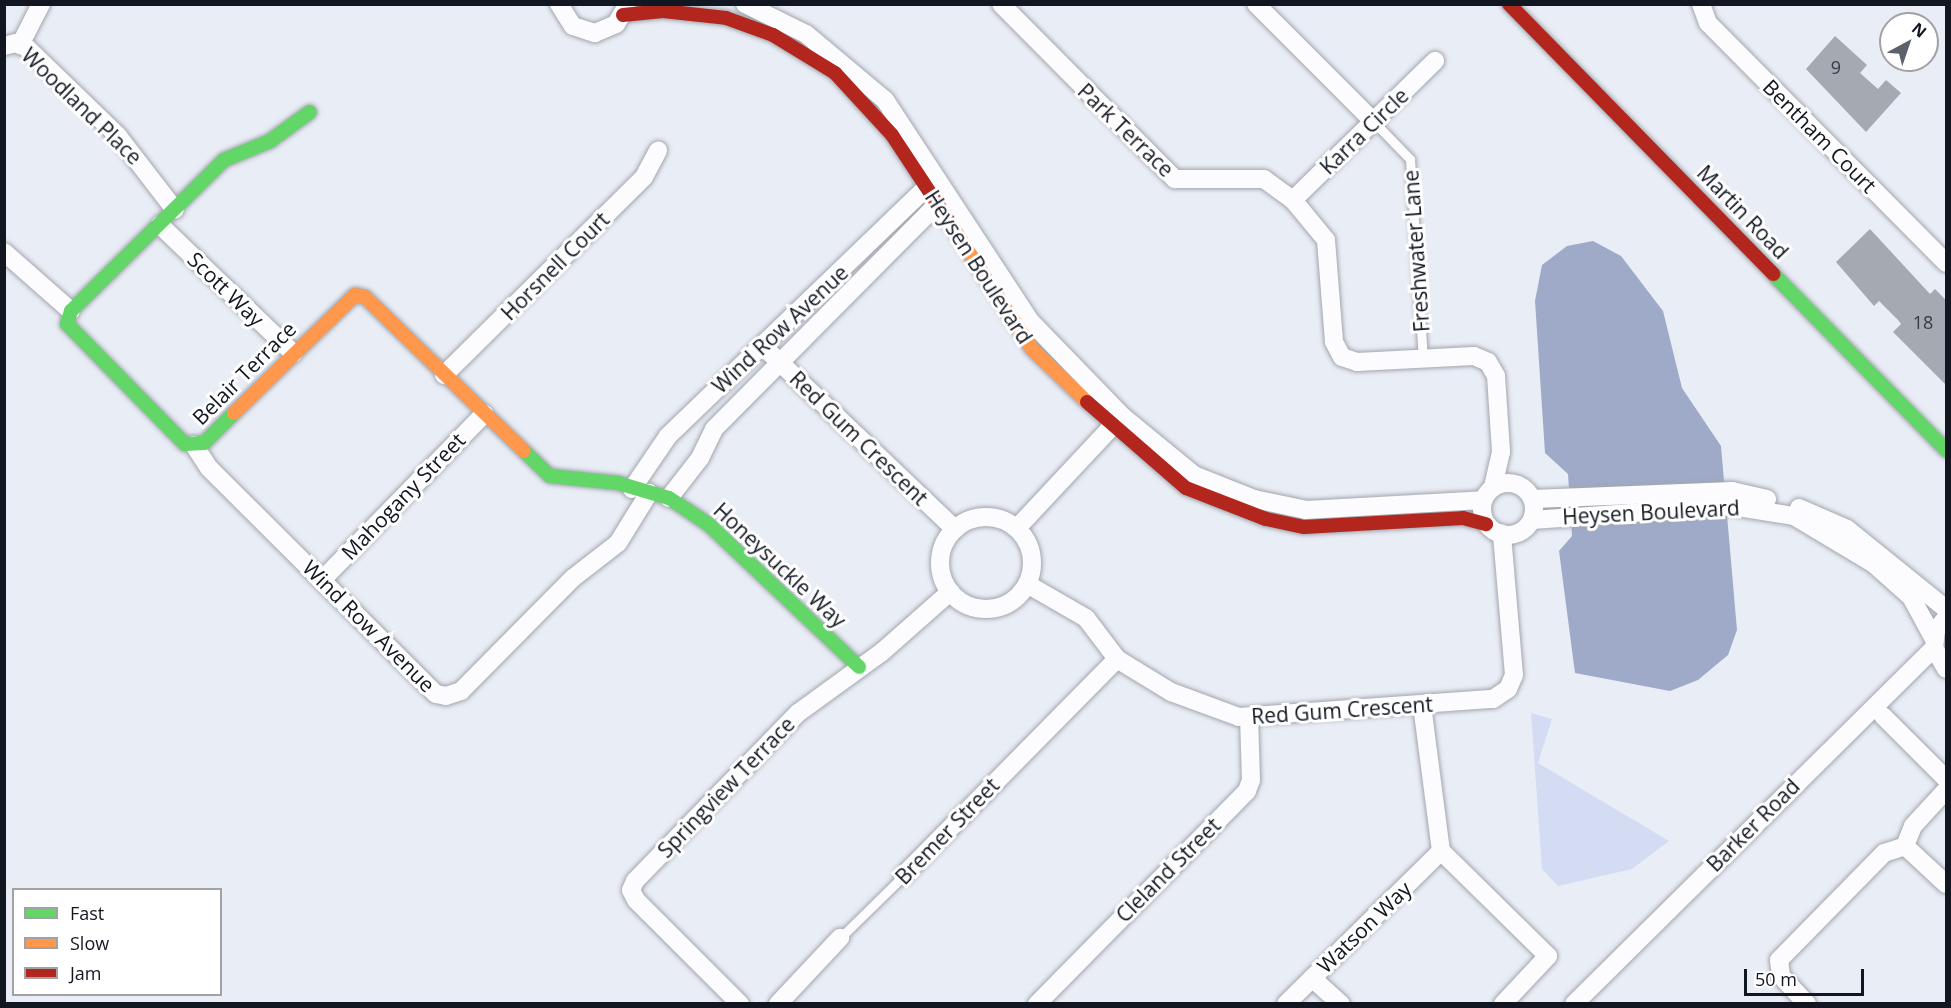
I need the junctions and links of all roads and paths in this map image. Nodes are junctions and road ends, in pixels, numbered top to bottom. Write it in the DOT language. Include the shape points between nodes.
graph roads {
  1 [pos="41,4"];
  2 [pos="559,4"];
  3 [pos="745,4"];
  4 [pos="1001,4"];
  5 [pos="1256,4"];
  6 [pos="1509,4"];
  7 [pos="1701,4"];
  8 [pos="625,10"];
  9 [pos="12,46"];
  10 [pos="1435,61"];
  11 [pos="310,112"];
  12 [pos="1374,122"];
  13 [pos="658,151"];
  14 [pos="932,182"];
  15 [pos="942,199"];
  16 [pos="1293,200"];
  17 [pos="175,210"];
  18 [pos="160,225"];
  19 [pos="4,252"];
  20 [pos="1947,263"];
  21 [pos="72,311"];
  22 [pos="765,347"];
  23 [pos="293,353"];
  24 [pos="1423,359"];
  25 [pos="779,361"];
  26 [pos="444,375"];
  27 [pos="484,414"];
  28 [pos="1118,421"];
  29 [pos="194,445"];
  30 [pos="1947,450"];
  31 [pos="1501,454"];
  32 [pos="1516,484"];
  33 [pos="640,491"];
  34 [pos="1488,494"];
  35 [pos="669,498"];
  36 [pos="1732,498"];
  37 [pos="1533,499"];
  38 [pos="1563,507"];
  39 [pos="1532,520"];
  40 [pos="1486,524"];
  41 [pos="1017,528"];
  42 [pos="954,529"];
  43 [pos="1510,534"];
  44 [pos="323,579"];
  45 [pos="1027,584"];
  46 [pos="950,592"];
  47 [pos="1947,609"];
  48 [pos="1947,618"];
  49 [pos="1934,643"];
  50 [pos="1118,659"];
  51 [pos="859,667"];
  52 [pos="1947,669"];
  53 [pos="1422,705"];
  54 [pos="1883,716"];
  55 [pos="1249,717"];
  56 [pos="1947,779"];
  57 [pos="1947,790"];
  58 [pos="1905,846"];
  59 [pos="1442,851"];
  60 [pos="903,876"];
  61 [pos="1947,884"];
  62 [pos="840,938"];
  63 [pos="1312,978"];
  64 [pos="740,1004"];
  65 [pos="778,1004"];
  66 [pos="1037,1004"];
  67 [pos="1286,1004"];
  68 [pos="1341,1004"];
  69 [pos="1503,1004"];
  70 [pos="1574,1004"];
  71 [pos="1807,1004"];
  1 -- 9 [label="street"];
  2 -- 8 [label="street" via="564,17 583,31 606,30"];
  3 -- 14 [label="street, Heysen Boulevard" via="806,34 848,64 896,113"];
  4 -- 16 [label="street, Park Terrace" via="1175,179 1264,179"];
  5 -- 12 [label="street"];
  6 -- 30 [label="street, Martin Road"];
  7 -- 20 [label="street, Bentham Court" via="1708,23"];
  8 -- 14 [label="street, Heysen Boulevard" via="706,14 750,25 798,48 835,73 881,119"];
  9 -- 17 [label="street, Woodland Place" via="134,152"];
  10 -- 12 [label="street, Karra Circle"];
  11 -- 17 [label="street" via="270,141 224,160"];
  12 -- 16 [label="street, Karra Circle"];
  12 -- 24 [label="lane, Freshwater Lane" via="1410,159"];
  13 -- 26 [label="street, Horsnell Court" via="644,177"];
  14 -- 15 [label="street, Heysen Boulevard"];
  14 -- 22 [label="street, Wind Row Avenue"];
  15 -- 25 [label="street, Wind Row Avenue"];
  15 -- 28 [label="street, Heysen Boulevard" via="1031,322"];
  16 -- 24 [label="street, Park Terrace" via="1326,240 1334,342 1342,357 1357,362"];
  17 -- 18 [label="street"];
  18 -- 21 [label="street"];
  18 -- 23 [label="street, Scott Way"];
  19 -- 21 [label="street"];
  21 -- 29 [label="street, Belair Terrace" via="67,324 72,334 185,444"];
  22 -- 25 [label="street, Red Gum Crescent"];
  22 -- 33 [label="street, Wind Row Avenue" via="668,436"];
  23 -- 26 [label="street, Belair Terrace" via="355,295 365,297"];
  23 -- 29 [label="street, Belair Terrace" via="204,443"];
  24 -- 31 [label="street, Park Terrace" via="1474,356 1488,362 1496,376"];
  25 -- 35 [label="street, Wind Row Avenue" via="714,429 700,458"];
  25 -- 42 [label="street, Red Gum Crescent"];
  26 -- 27 [label="street, Belair Terrace"];
  27 -- 33 [label="street, Belair Terrace" via="550,476 618,483"];
  27 -- 44 [label="street, Mahogany Street"];
  28 -- 34 [label="street, Heysen Boulevard" via="1194,475 1254,499 1306,510"];
  28 -- 40 [label="street, Heysen Boulevard" via="1186,488 1266,519 1327,527 1463,519"];
  28 -- 41 [label="street"];
  29 -- 44 [label="street, Wind Row Avenue" via="209,468"];
  31 -- 32 [label="street"];
  31 -- 34 [label="street"];
  32 -- 34 [label="street"];
  32 -- 37 [label="street"];
  33 -- 35 [label="street, Belair Terrace"];
  33 -- 44 [label="street, Wind Row Avenue" via="618,543 573,578 461,691 446,696 436,694"];
  34 -- 40 [label="street"];
  35 -- 51 [label="street, Honeysuckle Way" via="708,524"];
  36 -- 38 [label="street, Heysen Boulevard"];
  36 -- 47 [label="street, Heysen Boulevard" via="1793,506 1847,529"];
  36 -- 49 [label="street, Heysen Boulevard" via="1794,516 1874,564 1911,597"];
  37 -- 38 [label="street, Heysen Boulevard"];
  37 -- 39 [label="street"];
  38 -- 39 [label="street, Heysen Boulevard"];
  39 -- 43 [label="street"];
  40 -- 43 [label="street"];
  41 -- 42 [label="street" via="993,517 966,521"];
  41 -- 45 [label="street" via="1032,555"];
  42 -- 46 [label="street" via="940,559"];
  43 -- 53 [label="street, Red Gum Crescent" via="1508,575 1514,675 1508,689 1493,699"];
  45 -- 46 [label="street" via="1005,605 991,609 975,608"];
  45 -- 50 [label="street, Red Gum Crescent" via="1086,618"];
  46 -- 51 [label="street, Springview Terrace"];
  48 -- 49 [label="street, Barker Road"];
  49 -- 52 [label="street, Heysen Boulevard"];
  49 -- 70 [label="street, Barker Road"];
  50 -- 55 [label="street, Red Gum Crescent" via="1201,706"];
  50 -- 60 [label="street, Bremer Street"];
  51 -- 64 [label="street, Springview Terrace" via="762,748 635,881 631,890 636,900"];
  53 -- 55 [label="street, Red Gum Crescent"];
  53 -- 59 [label="street"];
  54 -- 56 [label="street"];
  55 -- 66 [label="street, Cleland Street" via="1251,780 1246,791"];
  57 -- 58 [label="street" via="1913,826"];
  58 -- 61 [label="street"];
  58 -- 71 [label="street" via="1884,853 1782,955 1781,976"];
  59 -- 63 [label="street, Watson Way"];
  59 -- 69 [label="street" via="1548,956"];
  60 -- 62 [label="lane, Bremer Street"];
  62 -- 65 [label="street, Bremer Street"];
  63 -- 67 [label="street, Watson Way"];
  63 -- 68 [label="street"];
}
